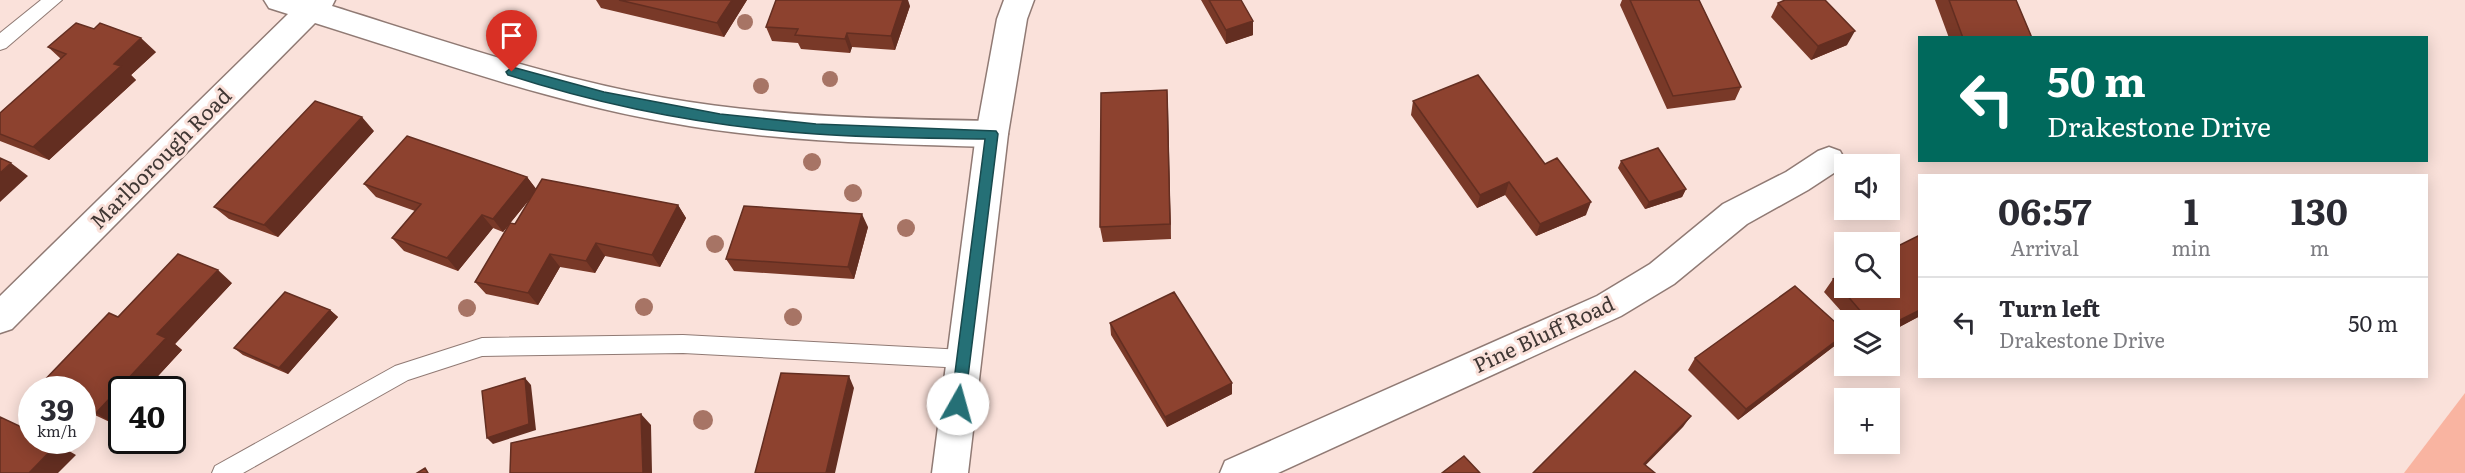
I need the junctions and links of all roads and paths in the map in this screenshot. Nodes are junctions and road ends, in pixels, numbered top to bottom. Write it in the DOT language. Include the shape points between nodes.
graph roads {
  1 [pos="53,0"];
  2 [pos="279,0"];
  3 [pos="1019,0"];
  4 [pos="316,5"];
  5 [pos="0,43"];
  6 [pos="992,134"];
  7 [pos="1829,160"];
  8 [pos="0,318"];
  9 [pos="964,359"];
  10 [pos="223,473"];
  11 [pos="950,473"];
  12 [pos="1238,473"];
  1 -- 5 [label="lane"];
  2 -- 4 [label="street"];
  3 -- 6 [label="street"];
  4 -- 6 [label="street" via="552,84 652,107 816,129"];
  4 -- 8 [label="street, Marlborough Road"];
  6 -- 9 [label="street"];
  7 -- 12 [label="street, Pine Bluff Road" via="1735,214 1662,273 1609,306"];
  9 -- 10 [label="lane" via="683,344 482,347 402,373"];
  9 -- 11 [label="street"];
}
